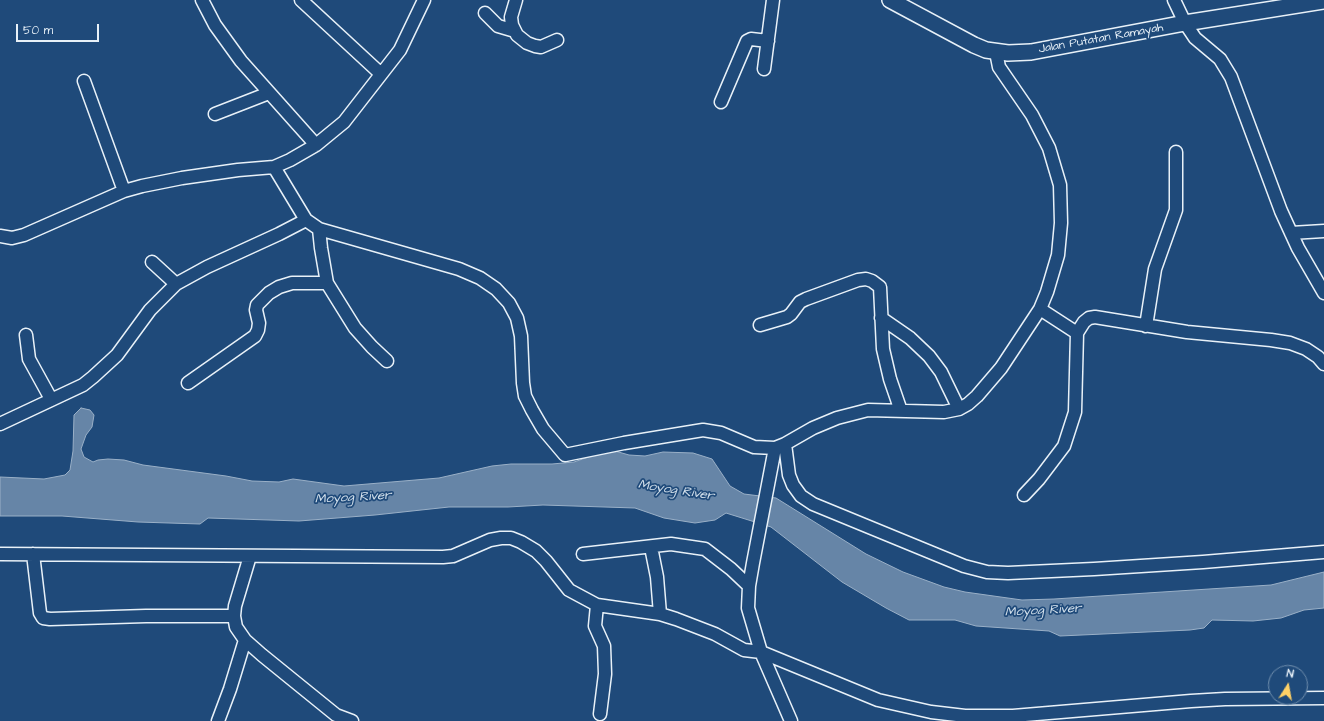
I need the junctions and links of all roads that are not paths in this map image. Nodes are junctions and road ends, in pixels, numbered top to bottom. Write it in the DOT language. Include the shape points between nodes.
graph roads {
  1 [pos="202,0"];
  2 [pos="301,0"];
  3 [pos="424,0"];
  4 [pos="516,0"];
  5 [pos="773,0"];
  6 [pos="890,0"];
  7 [pos="1174,0"];
  8 [pos="1324,0"];
  9 [pos="485,13"];
  10 [pos="1185,23"];
  11 [pos="514,31"];
  12 [pos="557,40"];
  13 [pos="768,41"];
  14 [pos="996,52"];
  15 [pos="764,69"];
  16 [pos="381,74"];
  17 [pos="84,81"];
  18 [pos="269,93"];
  19 [pos="721,102"];
  20 [pos="215,114"];
  21 [pos="316,145"];
  22 [pos="1176,152"];
  23 [pos="274,167"];
  24 [pos="124,191"];
  25 [pos="306,220"];
  26 [pos="319,229"];
  27 [pos="1324,232"];
  28 [pos="1291,233"];
  29 [pos="0,236"];
  30 [pos="152,262"];
  31 [pos="327,283"];
  32 [pos="176,284"];
  33 [pos="1324,293"];
  34 [pos="1040,309"];
  35 [pos="881,318"];
  36 [pos="760,325"];
  37 [pos="1146,326"];
  38 [pos="1077,333"];
  39 [pos="26,335"];
  40 [pos="387,361"];
  41 [pos="1324,364"];
  42 [pos="188,383"];
  43 [pos="51,399"];
  44 [pos="959,409"];
  45 [pos="901,411"];
  46 [pos="0,424"];
  47 [pos="780,446"];
  48 [pos="1024,495"];
  49 [pos="651,547"];
  50 [pos="1324,552"];
  51 [pos="0,554"];
  52 [pos="33,554"];
  53 [pos="582,554"];
  54 [pos="250,556"];
  55 [pos="749,586"];
  56 [pos="597,605"];
  57 [pos="660,614"];
  58 [pos="234,616"];
  59 [pos="245,640"];
  60 [pos="762,652"];
  61 [pos="1324,698"];
  62 [pos="600,714"];
  63 [pos="218,721"];
  64 [pos="352,721"];
  65 [pos="791,721"];
  1 -- 18 [label="street" via="215,25 241,61"];
  2 -- 16 [label="street"];
  3 -- 16 [label="street" via="400,50"];
  4 -- 11 [label="street" via="511,18"];
  5 -- 13 [label="street"];
  6 -- 14 [label="main road, Jalan Putatan Ramayah" via="974,45"];
  7 -- 10 [label="street"];
  8 -- 10 [label="main road, Jalan Putatan Ramayah"];
  9 -- 11 [label="street" via="498,26"];
  10 -- 14 [label="main road, Jalan Putatan Ramayah" via="1031,52"];
  10 -- 28 [label="street" via="1195,38 1220,59 1231,77"];
  11 -- 12 [label="street" via="527,43 535,46 541,47"];
  13 -- 15 [label="street"];
  13 -- 19 [label="street" via="747,41"];
  14 -- 34 [label="street" via="999,67 1032,115 1049,148 1060,185 1061,223 1058,255"];
  16 -- 21 [label="street" via="344,122"];
  17 -- 24 [label="street"];
  18 -- 20 [label="street"];
  18 -- 21 [label="street"];
  21 -- 23 [label="street"];
  22 -- 37 [label="street" via="1176,210 1155,269"];
  23 -- 24 [label="street" via="182,178"];
  23 -- 25 [label="street"];
  24 -- 29 [label="street" via="24,235 12,238"];
  25 -- 26 [label="street"];
  25 -- 32 [label="street"];
  26 -- 31 [label="street"];
  26 -- 47 [label="street" via="459,269 480,278 496,289 509,303 518,324 525,396 543,429 565,455 703,430 721,433 754,447"];
  27 -- 28 [label="street"];
  28 -- 33 [label="street"];
  30 -- 32 [label="street"];
  31 -- 40 [label="street" via="355,328"];
  31 -- 42 [label="street" via="292,283 269,293 257,305 259,323 255,336"];
  32 -- 43 [label="street" via="150,310 106,366 83,384"];
  34 -- 38 [label="street"];
  34 -- 44 [label="street" via="1001,368 977,396"];
  35 -- 36 [label="street" via="880,287 866,279 806,299 787,317"];
  35 -- 44 [label="street" via="910,338 929,356 941,372"];
  35 -- 45 [label="street" via="882,349"];
  37 -- 38 [label="street" via="1095,317 1084,322"];
  37 -- 41 [label="street" via="1290,343 1306,349"];
  38 -- 48 [label="street" via="1075,412 1064,446"];
  39 -- 43 [label="street" via="29,359"];
  43 -- 46 [label="street"];
  44 -- 45 [label="street" via="944,412"];
  45 -- 47 [label="street" via="868,410 837,418 812,428"];
  47 -- 50 [label="street" via="793,485 801,496 813,504 964,566 987,572 1125,567"];
  47 -- 55 [label="street" via="771,469"];
  49 -- 53 [label="street"];
  49 -- 55 [label="street" via="671,544 705,550"];
  49 -- 57 [label="street"];
  51 -- 52 [label="street"];
  52 -- 54 [label="street"];
  52 -- 58 [label="street" via="40,613 43,618"];
  54 -- 56 [label="street" via="443,557 453,556 490,540 511,538 536,551 546,560 568,590"];
  54 -- 58 [label="street"];
  55 -- 60 [label="street" via="748,608"];
  56 -- 57 [label="street"];
  56 -- 62 [label="street" via="595,626 604,646 605,674"];
  57 -- 60 [label="street" via="716,634 744,650"];
  58 -- 59 [label="street" via="236,627"];
  59 -- 63 [label="street"];
  59 -- 64 [label="street" via="336,715"];
  60 -- 61 [label="street" via="878,700 931,712 965,716 1012,716 1225,699"];
  60 -- 65 [label="street"];
}
